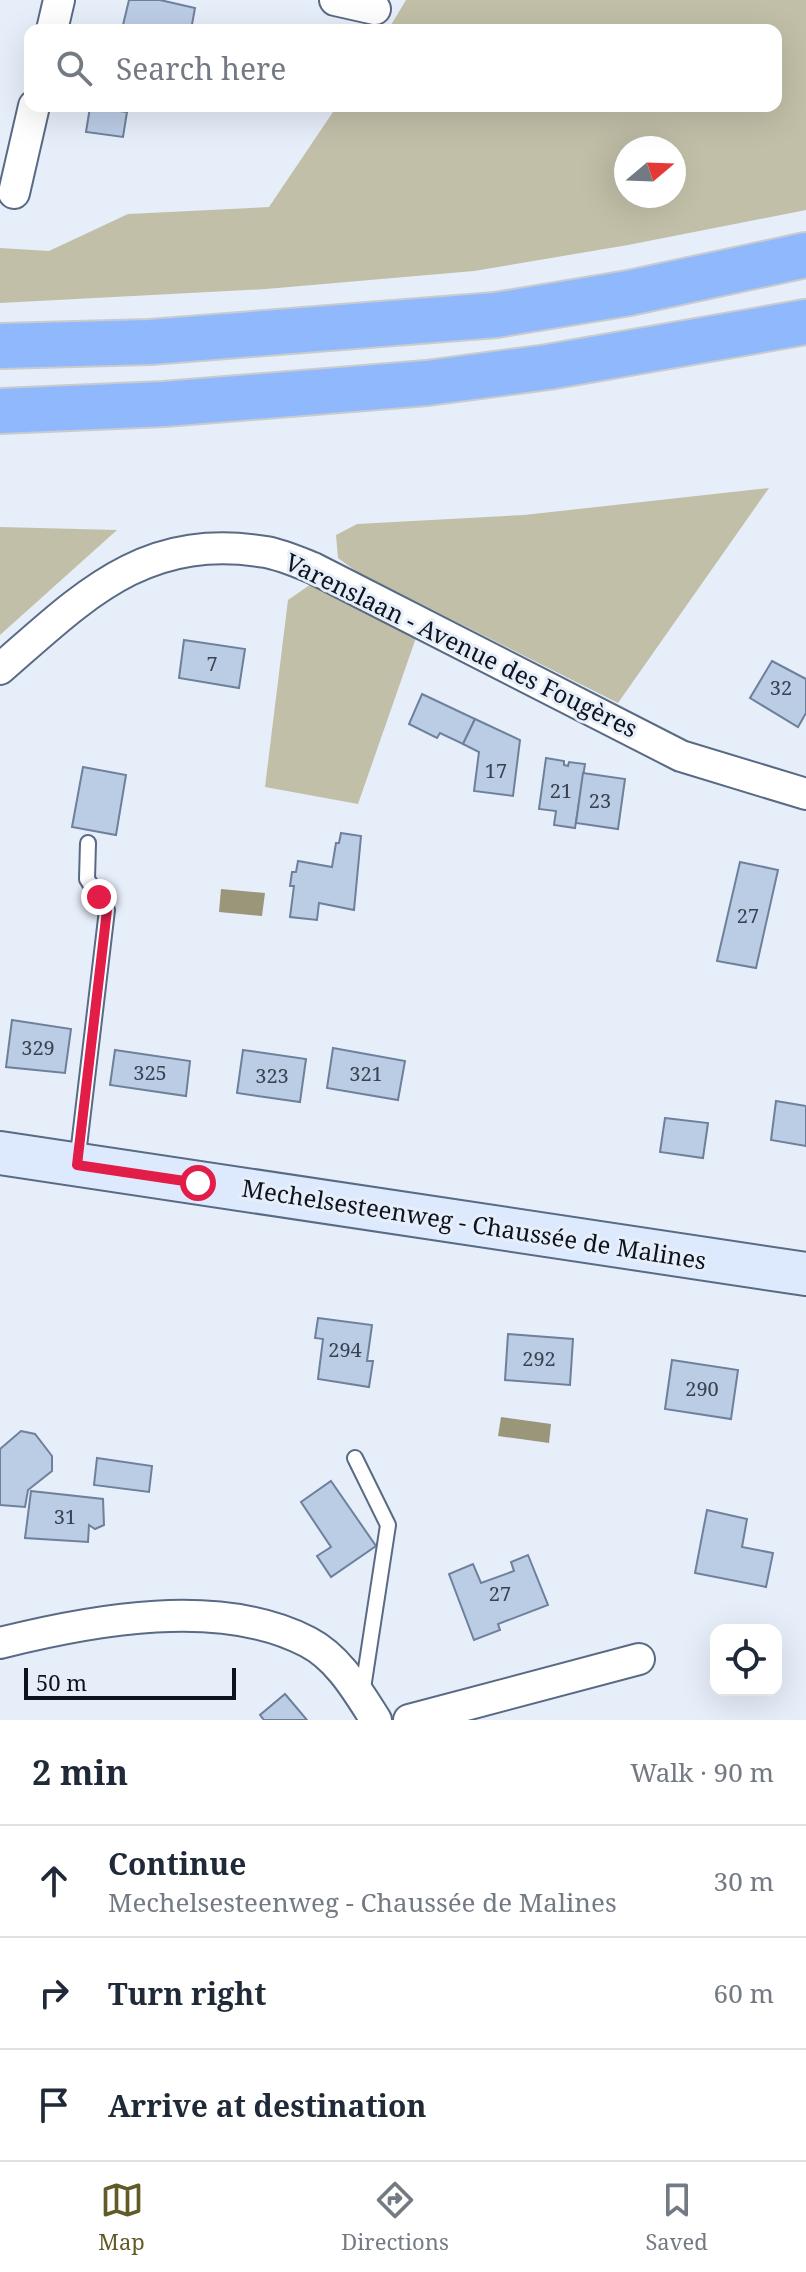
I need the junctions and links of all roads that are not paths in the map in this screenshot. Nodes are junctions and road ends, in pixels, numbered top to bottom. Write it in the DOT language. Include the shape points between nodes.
graph roads {
  1 [pos="59,0"];
  2 [pos="335,0"];
  3 [pos="375,9"];
  4 [pos="53,24"];
  5 [pos="33,112"];
  6 [pos="14,193"];
  7 [pos="806,255"];
  8 [pos="806,322"];
  9 [pos="0,346"];
  10 [pos="0,411"];
  11 [pos="0,669"];
  12 [pos="806,794"];
  13 [pos="88,843"];
  14 [pos="0,1153"];
  15 [pos="77,1165"];
  16 [pos="806,1274"];
  17 [pos="355,1458"];
  18 [pos="0,1643"];
  19 [pos="639,1659"];
  20 [pos="369,1709"];
  21 [pos="409,1720"];
  1 -- 4 [label="street"];
  2 -- 3 [label="street"];
  5 -- 6 [label="street"];
  7 -- 9 [label="highway" via="496,315 150,342"];
  8 -- 10 [label="highway" via="427,383"];
  11 -- 12 [label="street, Varenslaan - Avenue des Fougères" via="120,573 197,550 269,552 313,568 681,756"];
  13 -- 15 [label="lane" via="87,879 107,910"];
  14 -- 15 [label="main road, Mechelsesteenweg - Chaussée de Malines"];
  15 -- 16 [label="main road, Mechelsesteenweg - Chaussée de Malines"];
  17 -- 20 [label="lane" via="388,1525"];
  18 -- 20 [label="street" via="149,1616 246,1619 310,1642 347,1675"];
  19 -- 21 [label="street"];
}
